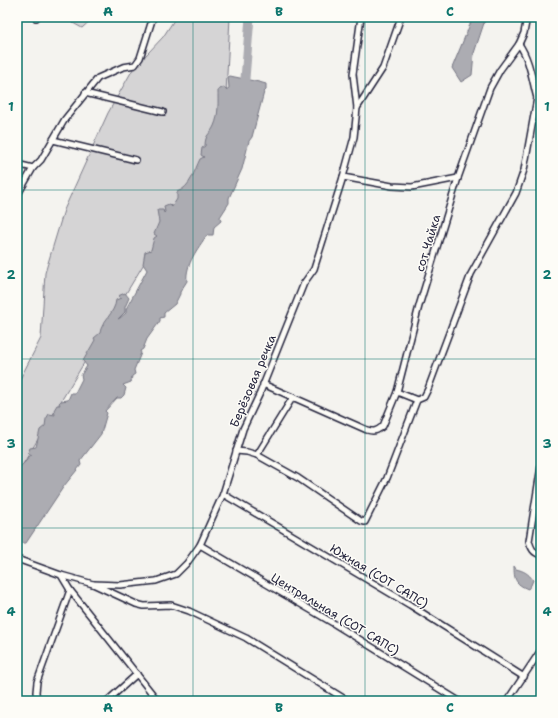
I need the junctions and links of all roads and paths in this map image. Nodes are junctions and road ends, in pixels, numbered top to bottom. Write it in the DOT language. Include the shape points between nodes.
graph roads {
  1 [pos="153,17"];
  2 [pos="360,17"];
  3 [pos="401,17"];
  4 [pos="527,17"];
  5 [pos="519,44"];
  6 [pos="86,93"];
  7 [pos="539,100"];
  8 [pos="357,108"];
  9 [pos="163,112"];
  10 [pos="53,140"];
  11 [pos="136,160"];
  12 [pos="17,164"];
  13 [pos="33,168"];
  14 [pos="344,176"];
  15 [pos="458,178"];
  16 [pos="17,196"];
  17 [pos="263,384"];
  18 [pos="397,392"];
  19 [pos="292,397"];
  20 [pos="417,400"];
  21 [pos="236,451"];
  22 [pos="257,455"];
  23 [pos="541,466"];
  24 [pos="223,494"];
  25 [pos="200,545"];
  26 [pos="541,555"];
  27 [pos="17,559"];
  28 [pos="61,575"];
  29 [pos="93,584"];
  30 [pos="70,590"];
  31 [pos="541,650"];
  32 [pos="137,674"];
  33 [pos="524,677"];
  34 [pos="37,701"];
  35 [pos="106,701"];
  36 [pos="158,701"];
  37 [pos="348,701"];
  38 [pos="459,701"];
  39 [pos="506,701"];
  1 -- 6 [label="street" via="140,58 135,65 123,67 98,78"];
  2 -- 8 [label="street" via="353,74"];
  3 -- 8 [label="street" via="383,68"];
  4 -- 5 [label="street, сот Чайка"];
  5 -- 7 [label="street" via="528,60"];
  5 -- 15 [label="street, сот Чайка" via="490,88"];
  6 -- 9 [label="street"];
  6 -- 10 [label="street" via="65,119"];
  7 -- 20 [label="street" via="524,170 516,193 471,274 428,390 424,397"];
  8 -- 14 [label="street, Берёзовая речка" via="354,137"];
  10 -- 11 [label="street"];
  10 -- 13 [label="street"];
  12 -- 13 [label="street"];
  13 -- 16 [label="street"];
  14 -- 15 [label="street" via="392,186 412,187"];
  14 -- 17 [label="street, Берёзовая речка" via="314,269 304,283"];
  15 -- 18 [label="street, сот Чайка" via="419,306"];
  17 -- 19 [label="street, сот Чайка"];
  17 -- 21 [label="street, Берёзовая речка"];
  18 -- 19 [label="street, сот Чайка" via="383,426 374,432"];
  18 -- 20 [label="street"];
  19 -- 22 [label="street"];
  20 -- 22 [label="street" via="386,478 365,522 298,478"];
  21 -- 22 [label="street"];
  21 -- 24 [label="street, Берёзовая речка"];
  23 -- 26 [label="street" via="529,541 531,549"];
  24 -- 25 [label="street, Берёзовая речка"];
  24 -- 33 [label="street, Южная (СОТ САПС)" via="410,605"];
  25 -- 29 [label="street, Берёзовая речка" via="176,574 156,581 120,585"];
  25 -- 38 [label="street, Центральная (СОТ САПС)"];
  27 -- 28 [label="street"];
  28 -- 29 [label="street"];
  28 -- 30 [label="street"];
  29 -- 37 [label="street" via="136,604 171,605 189,611 246,638"];
  30 -- 32 [label="street"];
  30 -- 34 [label="street" via="37,682"];
  31 -- 33 [label="street"];
  32 -- 35 [label="street"];
  32 -- 36 [label="street"];
  33 -- 39 [label="street"];
}
